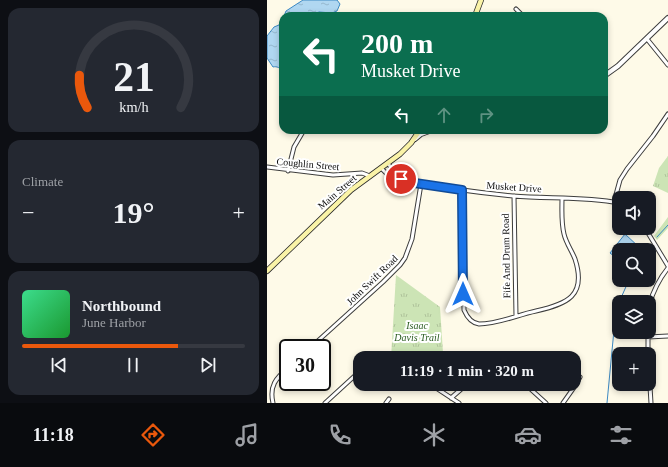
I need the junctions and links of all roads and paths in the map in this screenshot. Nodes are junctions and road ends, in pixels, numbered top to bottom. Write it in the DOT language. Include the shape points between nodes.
graph roads {
  1 [pos="481,0"];
  2 [pos="516,9"];
  3 [pos="476,12"];
  4 [pos="519,12"];
  5 [pos="668,18"];
  6 [pos="647,39"];
  7 [pos="668,65"];
  8 [pos="608,73"];
  9 [pos="668,114"];
  10 [pos="303,134"];
  11 [pos="417,134"];
  12 [pos="421,134"];
  13 [pos="411,143"];
  14 [pos="388,163"];
  15 [pos="267,167"];
  16 [pos="381,168"];
  17 [pos="288,171"];
  18 [pos="370,176"];
  19 [pos="408,182"];
  20 [pos="421,184"];
  21 [pos="462,190"];
  22 [pos="618,191"];
  23 [pos="513,196"];
  24 [pos="562,198"];
  25 [pos="612,202"];
  26 [pos="649,235"];
  27 [pos="668,267"];
  28 [pos="267,270"];
  29 [pos="653,295"];
  30 [pos="516,316"];
  31 [pos="668,336"];
  32 [pos="656,337"];
  33 [pos="320,339"];
  34 [pos="279,375"];
  35 [pos="353,377"];
  36 [pos="440,391"];
  37 [pos="459,391"];
  38 [pos="533,391"];
  39 [pos="571,391"];
  40 [pos="650,391"];
  41 [pos="451,398"];
  42 [pos="389,399"];
  43 [pos="273,403"];
  44 [pos="325,403"];
  45 [pos="386,403"];
  46 [pos="459,403"];
  47 [pos="546,403"];
  48 [pos="563,403"];
  49 [pos="651,403"];
  1 -- 3 [label="main road"];
  2 -- 4 [label="street"];
  5 -- 6 [label="street"];
  6 -- 7 [label="street"];
  6 -- 8 [label="street"];
  9 -- 22 [label="street" via="627,169"];
  10 -- 17 [label="street" via="294,148"];
  11 -- 13 [label="main road, Main Street"];
  12 -- 13 [label="street"];
  13 -- 14 [label="main road, Main Street"];
  14 -- 16 [label="main road, Main Street"];
  14 -- 19 [label="street, Musket Drive" via="394,173"];
  15 -- 17 [label="street, Coughlin Street"];
  16 -- 18 [label="main road, Main Street"];
  16 -- 19 [label="street, Musket Drive" via="391,178"];
  17 -- 18 [label="street, Coughlin Street" via="333,175 362,173"];
  18 -- 28 [label="main road, Main Street" via="336,203"];
  19 -- 20 [label="street, Musket Drive"];
  20 -- 21 [label="street, Musket Drive"];
  20 -- 33 [label="street, John Swift Road" via="412,239 405,258 383,282"];
  21 -- 23 [label="street, Musket Drive"];
  21 -- 30 [label="street" via="463,294 466,313 472,321 479,324"];
  23 -- 24 [label="street, Musket Drive"];
  23 -- 30 [label="street, Fife And Drum Road"];
  24 -- 25 [label="street, Musket Drive"];
  24 -- 30 [label="street" via="563,232 579,275 578,286 572,296 560,304"];
  26 -- 27 [label="street"];
  27 -- 29 [label="street"];
  31 -- 32 [label="street"];
  34 -- 43 [label="street" via="271,391"];
  35 -- 44 [label="street"];
  36 -- 41 [label="street"];
  37 -- 41 [label="street"];
  38 -- 47 [label="street"];
  39 -- 48 [label="street"];
  40 -- 49 [label="street"];
  41 -- 46 [label="street"];
  42 -- 45 [label="street"];
}
